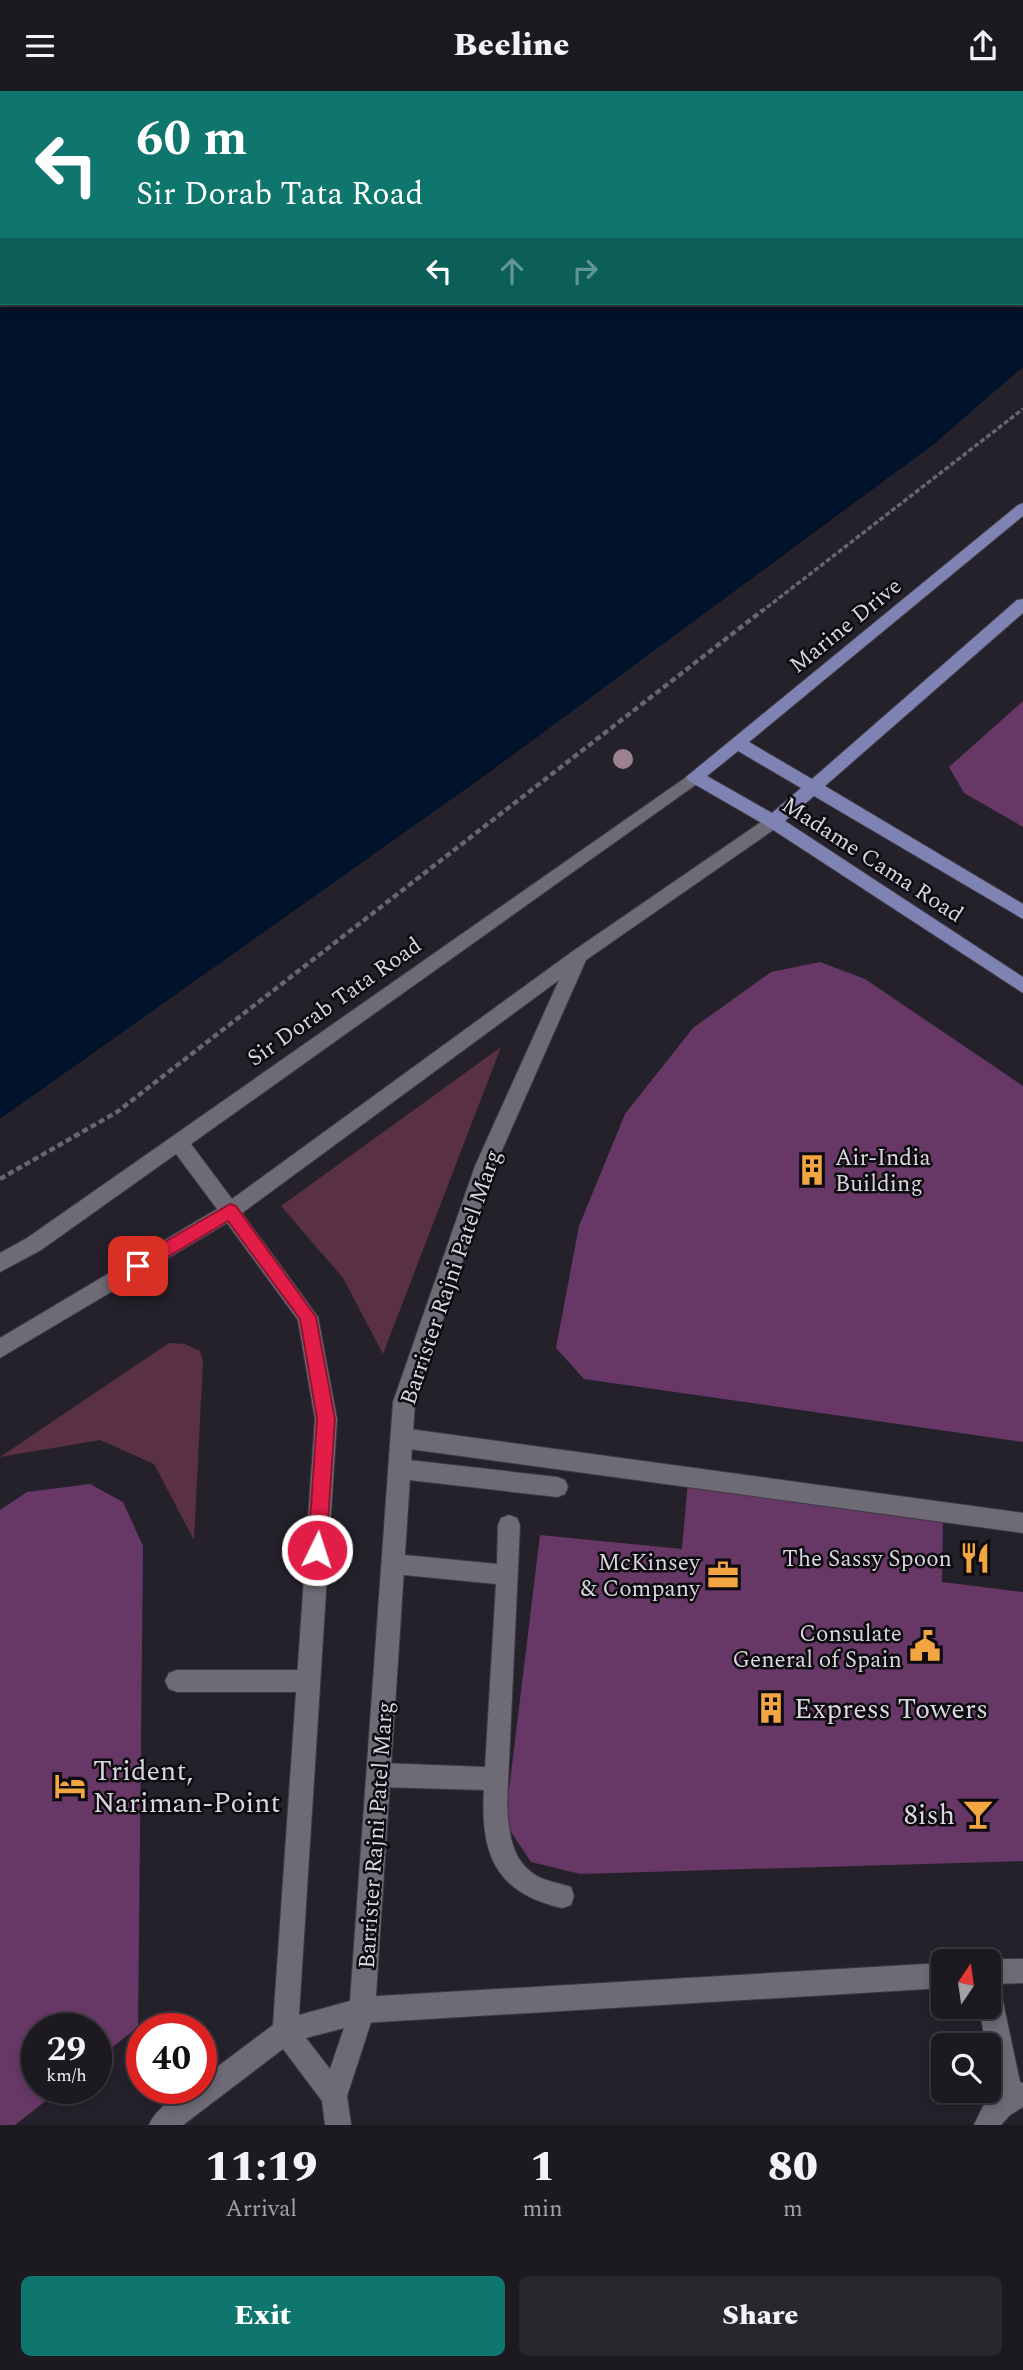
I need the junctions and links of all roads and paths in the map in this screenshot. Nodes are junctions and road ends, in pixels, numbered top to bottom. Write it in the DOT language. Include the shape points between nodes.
graph roads {
  1 [pos="1023,409"];
  2 [pos="1023,508"];
  3 [pos="1023,604"];
  4 [pos="737,742"];
  5 [pos="695,777"];
  6 [pos="814,788"];
  7 [pos="773,822"];
  8 [pos="1023,912"];
  9 [pos="579,956"];
  10 [pos="1023,986"];
  11 [pos="178,1141"];
  12 [pos="0,1178"];
  13 [pos="230,1211"];
  14 [pos="0,1263"];
  15 [pos="0,1349"];
  16 [pos="402,1438"];
  17 [pos="400,1469"];
  18 [pos="556,1487"];
  19 [pos="1023,1523"];
  20 [pos="509,1525"];
  21 [pos="394,1565"];
  22 [pos="508,1575"];
  23 [pos="177,1681"];
  24 [pos="308,1681"];
  25 [pos="380,1775"];
  26 [pos="497,1779"];
  27 [pos="562,1896"];
  28 [pos="1023,1971"];
  29 [pos="1001,1972"];
  30 [pos="931,1976"];
  31 [pos="362,2010"];
  32 [pos="995,2019"];
  33 [pos="285,2031"];
  34 [pos="1017,2095"];
  35 [pos="334,2096"];
  36 [pos="162,2125"];
  37 [pos="338,2125"];
  38 [pos="987,2125"];
  1 -- 12 [label="path" via="117,1112"];
  2 -- 4 [label="main road, Marine Drive"];
  3 -- 6 [label="main road"];
  4 -- 5 [label="main road, Marine Drive"];
  4 -- 6 [label="main road, Madame Cama Road"];
  5 -- 7 [label="main road, Madame Cama Road"];
  5 -- 11 [label="street, Sir Dorab Tata Road"];
  6 -- 7 [label="main road"];
  6 -- 8 [label="main road, Madame Cama Road"];
  7 -- 9 [label="street"];
  7 -- 10 [label="main road, Madame Cama Road"];
  9 -- 13 [label="street"];
  9 -- 16 [label="street, Barrister Rajni Patel Marg" via="485,1166 404,1402"];
  11 -- 13 [label="street"];
  11 -- 14 [label="street, Sir Dorab Tata Road" via="34,1244"];
  13 -- 15 [label="street"];
  13 -- 24 [label="street" via="308,1317 326,1419"];
  16 -- 17 [label="street, Barrister Rajni Patel Marg"];
  16 -- 19 [label="street"];
  17 -- 18 [label="street"];
  17 -- 21 [label="street, Barrister Rajni Patel Marg"];
  20 -- 22 [label="street"];
  21 -- 22 [label="street"];
  21 -- 25 [label="street, Barrister Rajni Patel Marg"];
  22 -- 26 [label="street"];
  23 -- 24 [label="street"];
  24 -- 33 [label="street"];
  25 -- 26 [label="street"];
  25 -- 31 [label="street, Barrister Rajni Patel Marg"];
  26 -- 27 [label="street" via="497,1842 518,1880 538,1892"];
  28 -- 29 [label="street"];
  30 -- 31 [label="street"];
  31 -- 33 [label="street"];
  31 -- 35 [label="street, Barrister Rajni Patel Marg"];
  32 -- 34 [label="street"];
  33 -- 35 [label="street, Barrister Rajni Patel Marg"];
  33 -- 36 [label="street"];
  34 -- 38 [label="street"];
  35 -- 37 [label="street, Barrister Rajni Patel Marg"];
}
